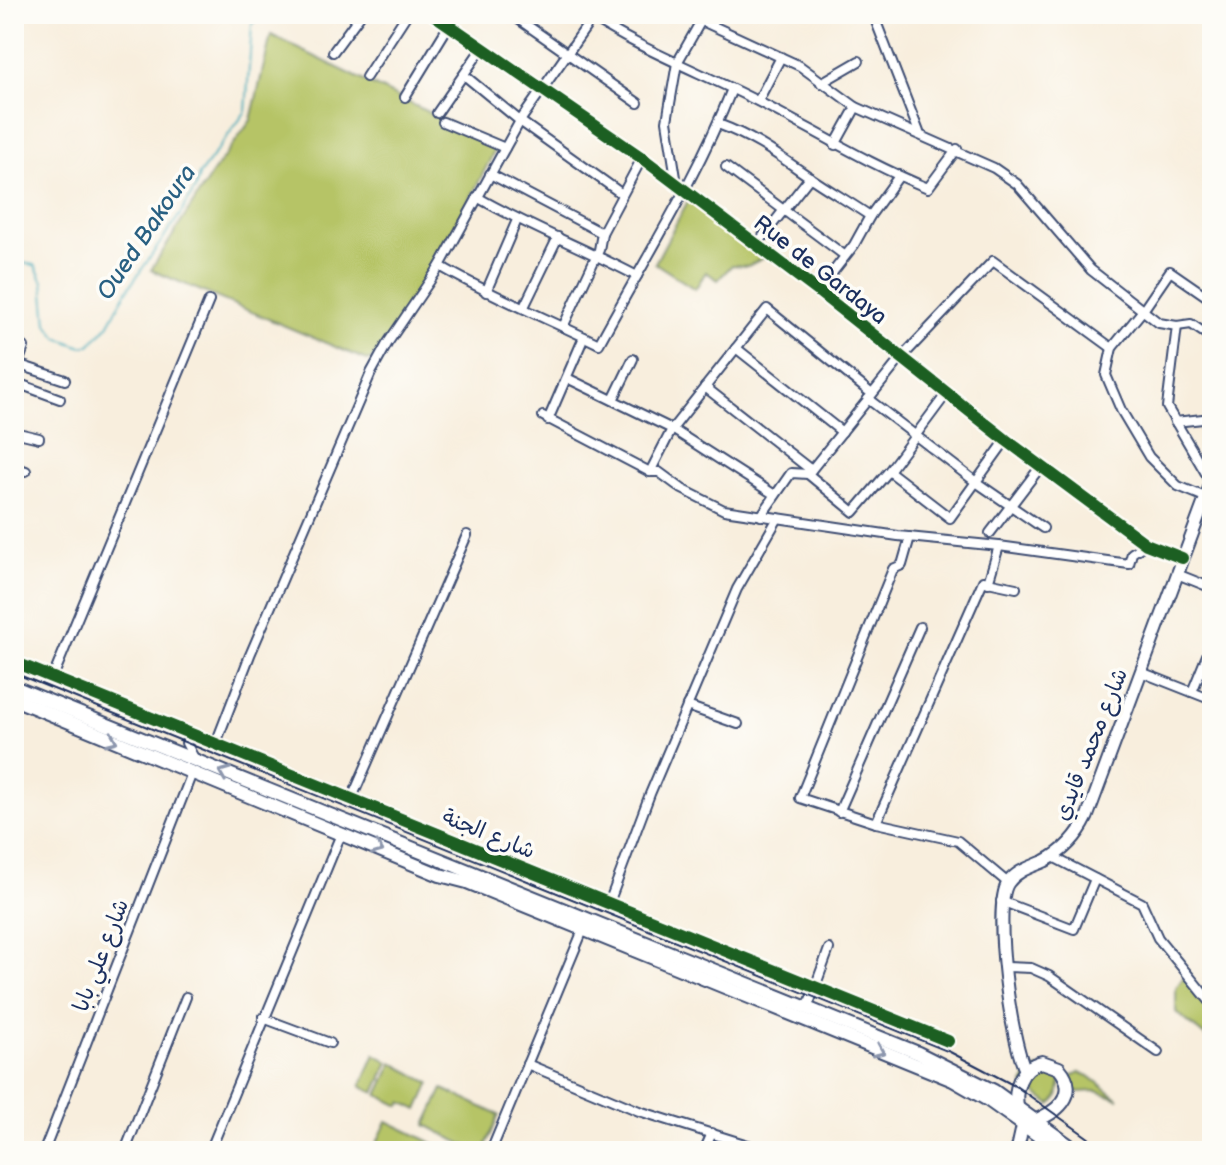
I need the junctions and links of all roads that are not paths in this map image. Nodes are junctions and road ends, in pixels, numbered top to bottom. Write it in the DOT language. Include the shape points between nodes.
graph roads {
  1 [pos="361,14"];
  2 [pos="407,14"];
  3 [pos="433,14"];
  4 [pos="511,14"];
  5 [pos="687,14"];
  6 [pos="873,14"];
  7 [pos="591,15"];
  8 [pos="702,19"];
  9 [pos="449,25"];
  10 [pos="482,48"];
  11 [pos="567,51"];
  12 [pos="333,52"];
  13 [pos="781,57"];
  14 [pos="859,61"];
  15 [pos="677,63"];
  16 [pos="464,75"];
  17 [pos="366,77"];
  18 [pos="821,83"];
  19 [pos="732,89"];
  20 [pos="542,91"];
  21 [pos="405,97"];
  22 [pos="758,101"];
  23 [pos="638,103"];
  24 [pos="856,107"];
  25 [pos="437,113"];
  26 [pos="520,121"];
  27 [pos="443,122"];
  28 [pos="718,124"];
  29 [pos="920,133"];
  30 [pos="835,145"];
  31 [pos="505,148"];
  32 [pos="957,149"];
  33 [pos="642,158"];
  34 [pos="726,167"];
  35 [pos="490,174"];
  36 [pos="899,176"];
  37 [pos="810,177"];
  38 [pos="681,187"];
  39 [pos="622,194"];
  40 [pos="477,197"];
  41 [pos="783,210"];
  42 [pos="870,216"];
  43 [pos="517,220"];
  44 [pos="602,233"];
  45 [pos="558,237"];
  46 [pos="757,244"];
  47 [pos="597,255"];
  48 [pos="844,255"];
  49 [pos="440,266"];
  50 [pos="637,276"];
  51 [pos="818,291"];
  52 [pos="486,292"];
  53 [pos="1212,300"];
  54 [pos="209,301"];
  55 [pos="524,307"];
  56 [pos="1144,309"];
  57 [pos="1177,326"];
  58 [pos="563,327"];
  59 [pos="584,337"];
  60 [pos="1212,338"];
  61 [pos="24,347"];
  62 [pos="736,348"];
  63 [pos="1112,348"];
  64 [pos="902,357"];
  65 [pos="633,359"];
  66 [pos="16,363"];
  67 [pos="14,374"];
  68 [pos="567,378"];
  69 [pos="65,380"];
  70 [pos="14,382"];
  71 [pos="705,387"];
  72 [pos="947,393"];
  73 [pos="870,397"];
  74 [pos="60,399"];
  75 [pos="613,400"];
  76 [pos="1212,418"];
  77 [pos="1175,422"];
  78 [pos="672,429"];
  79 [pos="14,432"];
  80 [pos="842,432"];
  81 [pos="915,435"];
  82 [pos="39,438"];
  83 [pos="1006,440"];
  84 [pos="1041,466"];
  85 [pos="14,467"];
  86 [pos="26,471"];
  87 [pos="889,471"];
  88 [pos="650,472"];
  89 [pos="810,472"];
  90 [pos="976,482"];
  91 [pos="1212,482"];
  92 [pos="775,495"];
  93 [pos="1205,497"];
  94 [pos="1010,507"];
  95 [pos="761,516"];
  96 [pos="778,518"];
  97 [pos="1043,528"];
  98 [pos="990,533"];
  99 [pos="467,535"];
  100 [pos="910,537"];
  101 [pos="1146,544"];
  102 [pos="999,546"];
  103 [pos="1182,558"];
  104 [pos="1177,574"];
  105 [pos="988,583"];
  106 [pos="1016,588"];
  107 [pos="1212,588"];
  108 [pos="920,627"];
  109 [pos="1212,643"];
  110 [pos="14,662"];
  111 [pos="1141,672"];
  112 [pos="53,677"];
  113 [pos="14,687"];
  114 [pos="1192,692"];
  115 [pos="14,699"];
  116 [pos="1212,700"];
  117 [pos="687,706"];
  118 [pos="738,724"];
  119 [pos="188,738"];
  120 [pos="216,743"];
  121 [pos="168,749"];
  122 [pos="194,767"];
  123 [pos="352,798"];
  124 [pos="839,812"];
  125 [pos="876,823"];
  126 [pos="341,834"];
  127 [pos="1053,857"];
  128 [pos="1095,879"];
  129 [pos="1008,883"];
  130 [pos="1001,901"];
  131 [pos="609,903"];
  132 [pos="583,930"];
  133 [pos="829,949"];
  134 [pos="1006,967"];
  135 [pos="815,987"];
  136 [pos="186,997"];
  137 [pos="1212,1004"];
  138 [pos="807,1010"];
  139 [pos="263,1018"];
  140 [pos="948,1041"];
  141 [pos="330,1043"];
  142 [pos="1015,1044"];
  143 [pos="1158,1052"];
  144 [pos="1038,1063"];
  145 [pos="527,1064"];
  146 [pos="1026,1071"];
  147 [pos="1018,1084"];
  148 [pos="994,1091"];
  149 [pos="1056,1111"];
  150 [pos="1023,1119"];
  151 [pos="712,1133"];
  152 [pos="1055,1136"];
  153 [pos="44,1151"];
  154 [pos="125,1151"];
  155 [pos="210,1151"];
  156 [pos="491,1151"];
  157 [pos="704,1151"];
  158 [pos="767,1151"];
  159 [pos="1017,1151"];
  160 [pos="1060,1151"];
  161 [pos="1077,1151"];
  1 -- 12 [label="street"];
  2 -- 17 [label="street"];
  3 -- 9 [label="street, Rue de Gardaya"];
  4 -- 11 [label="street"];
  5 -- 8 [label="street"];
  6 -- 29 [label="street"];
  7 -- 11 [label="street"];
  7 -- 15 [label="street"];
  8 -- 13 [label="street"];
  8 -- 15 [label="street"];
  9 -- 10 [label="street, Rue de Gardaya"];
  9 -- 21 [label="street"];
  10 -- 16 [label="street"];
  10 -- 20 [label="street, Rue de Gardaya"];
  11 -- 20 [label="street"];
  11 -- 23 [label="street"];
  13 -- 18 [label="street"];
  13 -- 22 [label="street"];
  14 -- 18 [label="street"];
  15 -- 19 [label="street"];
  15 -- 38 [label="street" via="667,121"];
  16 -- 25 [label="street"];
  16 -- 26 [label="street"];
  18 -- 24 [label="street"];
  19 -- 22 [label="street"];
  19 -- 28 [label="street"];
  20 -- 26 [label="street"];
  20 -- 33 [label="street, Rue de Gardaya"];
  22 -- 30 [label="street"];
  24 -- 29 [label="street"];
  24 -- 30 [label="street"];
  26 -- 31 [label="street"];
  26 -- 39 [label="street"];
  27 -- 31 [label="street"];
  28 -- 37 [label="street" via="780,154"];
  28 -- 38 [label="street"];
  29 -- 32 [label="street"];
  30 -- 36 [label="street"];
  31 -- 35 [label="street"];
  32 -- 36 [label="street" via="928,188"];
  32 -- 56 [label="street" via="1017,184 1091,270"];
  33 -- 38 [label="street, Rue de Gardaya"];
  33 -- 39 [label="street"];
  34 -- 41 [label="street"];
  35 -- 40 [label="street"];
  35 -- 44 [label="street"];
  36 -- 42 [label="street"];
  37 -- 41 [label="street"];
  37 -- 42 [label="street"];
  38 -- 46 [label="street, Rue de Gardaya"];
  38 -- 50 [label="street"];
  39 -- 44 [label="street"];
  40 -- 43 [label="street"];
  40 -- 49 [label="street"];
  41 -- 46 [label="street"];
  41 -- 48 [label="street"];
  42 -- 48 [label="street"];
  43 -- 45 [label="street"];
  43 -- 52 [label="street"];
  44 -- 47 [label="street"];
  45 -- 47 [label="street"];
  45 -- 55 [label="street"];
  46 -- 51 [label="street, Rue de Gardaya"];
  47 -- 50 [label="street"];
  47 -- 58 [label="street"];
  48 -- 51 [label="street"];
  49 -- 52 [label="street"];
  49 -- 120 [label="street" via="371,373"];
  50 -- 59 [label="street" via="599,344"];
  51 -- 64 [label="street, Rue de Gardaya"];
  52 -- 55 [label="street"];
  53 -- 56 [label="street" via="1170,271"];
  54 -- 112 [label="street"];
  55 -- 58 [label="street"];
  56 -- 57 [label="street" via="1159,323"];
  56 -- 63 [label="street"];
  57 -- 60 [label="street" via="1191,324"];
  57 -- 77 [label="street" via="1167,407"];
  58 -- 59 [label="street"];
  59 -- 68 [label="street"];
  61 -- 66 [label="street"];
  62 -- 71 [label="street"];
  62 -- 73 [label="street" via="767,309"];
  62 -- 80 [label="street"];
  63 -- 64 [label="street" via="993,261"];
  63 -- 93 [label="street" via="1106,375 1149,457 1178,486"];
  64 -- 72 [label="street, Rue de Gardaya"];
  64 -- 73 [label="street"];
  65 -- 75 [label="street"];
  66 -- 67 [label="street"];
  66 -- 69 [label="street"];
  68 -- 75 [label="street"];
  68 -- 88 [label="street" via="546,418"];
  70 -- 74 [label="street"];
  71 -- 78 [label="street"];
  71 -- 89 [label="street"];
  72 -- 81 [label="street"];
  72 -- 83 [label="street, Rue de Gardaya"];
  73 -- 80 [label="street"];
  73 -- 81 [label="street"];
  75 -- 78 [label="street"];
  76 -- 77 [label="street"];
  77 -- 91 [label="street"];
  78 -- 88 [label="street"];
  78 -- 92 [label="street"];
  79 -- 82 [label="street"];
  80 -- 89 [label="street"];
  81 -- 87 [label="street"];
  81 -- 90 [label="street"];
  83 -- 84 [label="street, Rue de Gardaya"];
  83 -- 90 [label="street"];
  84 -- 94 [label="street"];
  84 -- 101 [label="street, Rue de Gardaya"];
  85 -- 86 [label="street"];
  87 -- 89 [label="street" via="854,512"];
  87 -- 90 [label="street" via="950,518"];
  88 -- 95 [label="street" via="659,472 724,510"];
  89 -- 92 [label="street" via="791,473"];
  90 -- 94 [label="street"];
  91 -- 93 [label="street, شارع محمد قايدي"];
  92 -- 95 [label="street"];
  93 -- 103 [label="street, شارع محمد قايدي"];
  94 -- 97 [label="street"];
  94 -- 98 [label="street"];
  95 -- 96 [label="street"];
  96 -- 100 [label="street"];
  96 -- 117 [label="street" via="737,589"];
  99 -- 123 [label="street"];
  100 -- 102 [label="street"];
  100 -- 124 [label="street" via="799,795"];
  101 -- 102 [label="street" via="1132,553 1129,564"];
  101 -- 103 [label="street, Rue de Gardaya"];
  102 -- 105 [label="street"];
  103 -- 104 [label="street, شارع محمد قايدي"];
  104 -- 107 [label="street"];
  104 -- 111 [label="street, شارع محمد قايدي"];
  105 -- 106 [label="street"];
  105 -- 125 [label="street" via="983,581"];
  108 -- 124 [label="street"];
  109 -- 114 [label="street"];
  110 -- 112 [label="street, شارع الجنة"];
  111 -- 114 [label="street"];
  111 -- 127 [label="street, شارع محمد قايدي" via="1087,817"];
  112 -- 119 [label="street, شارع الجنة"];
  113 -- 121 [label="main road"];
  114 -- 116 [label="street"];
  115 -- 122 [label="main road, one-way"];
  117 -- 118 [label="street"];
  117 -- 131 [label="street"];
  119 -- 120 [label="street, شارع الجنة"];
  119 -- 121 [label="street"];
  119 -- 122 [label="street"];
  120 -- 123 [label="street, شارع الجنة"];
  121 -- 122 [label="main road"];
  122 -- 126 [label="main road"];
  138 -- 122 [label="main road, one-way"];
  122 -- 153 [label="street, شارع علي بابا"];
  123 -- 131 [label="street, شارع الجنة"];
  124 -- 125 [label="street"];
  125 -- 129 [label="street" via="958,841"];
  126 -- 132 [label="main road, one-way"];
  126 -- 139 [label="street"];
  127 -- 128 [label="street"];
  127 -- 129 [label="street, شارع محمد قايدي"];
  128 -- 130 [label="street" via="1074,929"];
  128 -- 137 [label="street" via="1142,903 1158,938"];
  129 -- 130 [label="street"];
  130 -- 134 [label="street"];
  131 -- 135 [label="street, شارع الجنة"];
  132 -- 145 [label="street"];
  132 -- 150 [label="main road, one-way" via="953,1080"];
  133 -- 135 [label="street"];
  134 -- 142 [label="street"];
  134 -- 143 [label="street" via="1031,968 1049,976"];
  135 -- 138 [label="street"];
  135 -- 140 [label="street, شارع الجنة"];
  136 -- 154 [label="street"];
  138 -- 148 [label="main road" via="918,1053"];
  139 -- 141 [label="street"];
  139 -- 155 [label="street"];
  142 -- 144 [label="street"];
  142 -- 146 [label="street"];
  144 -- 146 [label="main road"];
  144 -- 149 [label="main road" via="1056,1065 1065,1076 1067,1092"];
  145 -- 151 [label="street" via="639,1111"];
  145 -- 156 [label="street"];
  146 -- 147 [label="main road"];
  147 -- 148 [label="main road"];
  147 -- 150 [label="main road"];
  148 -- 150 [label="main road"];
  149 -- 150 [label="main road"];
  149 -- 152 [label="main road"];
  150 -- 152 [label="main road"];
  150 -- 159 [label="street"];
  150 -- 160 [label="main road"];
  151 -- 157 [label="street"];
  151 -- 158 [label="street"];
  152 -- 161 [label="main road"];
}
